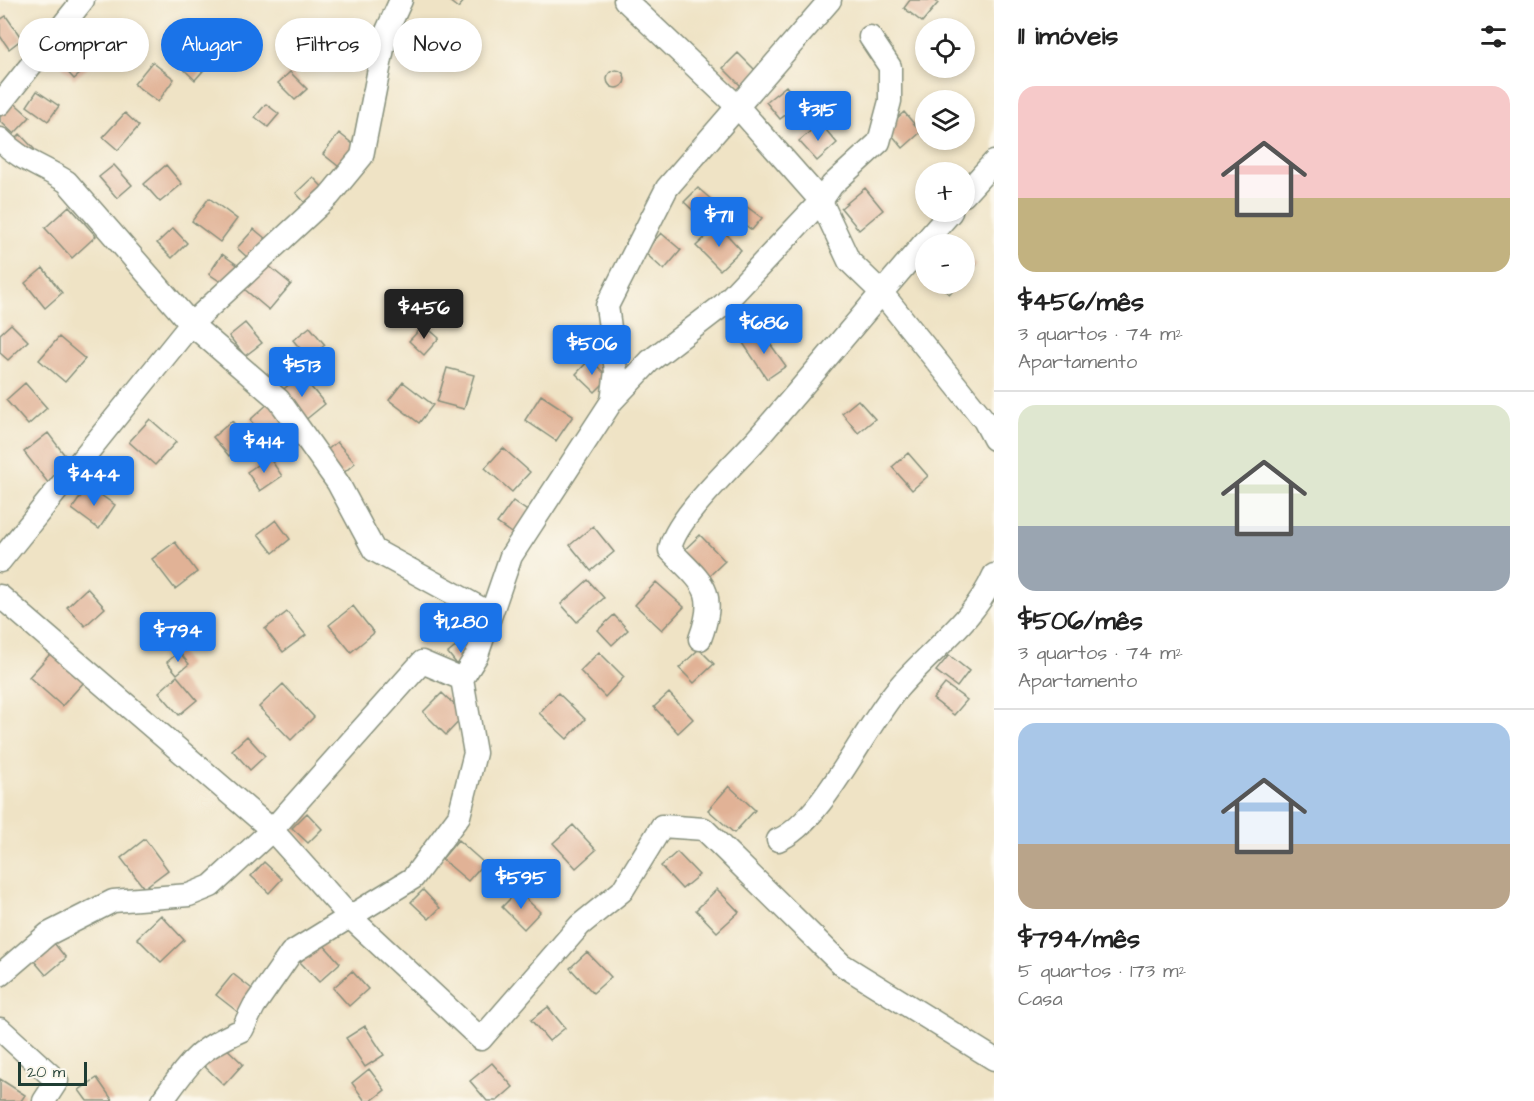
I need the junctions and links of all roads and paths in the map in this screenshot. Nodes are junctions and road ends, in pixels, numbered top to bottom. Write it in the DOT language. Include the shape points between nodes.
graph roads {
  1 [pos="82,0"];
  2 [pos="401,0"];
  3 [pos="626,0"];
  4 [pos="830,0"];
  5 [pos="870,37"];
  6 [pos="0,104"];
  7 [pos="738,106"];
  8 [pos="0,139"];
  9 [pos="994,162"];
  10 [pos="975,183"];
  11 [pos="821,201"];
  12 [pos="942,222"];
  13 [pos="880,292"];
  14 [pos="191,324"];
  15 [pos="612,401"];
  16 [pos="994,439"];
  17 [pos="0,561"];
  18 [pos="994,575"];
  19 [pos="0,596"];
  20 [pos="491,614"];
  21 [pos="700,639"];
  22 [pos="462,679"];
  23 [pos="272,830"];
  24 [pos="778,840"];
  25 [pos="350,916"];
  26 [pos="0,975"];
  27 [pos="0,1029"];
  28 [pos="994,1059"];
  29 [pos="44,1101"];
  30 [pos="162,1101"];
  1 -- 6 [label="street"];
  2 -- 14 [label="street" via="386,33 362,156 328,196"];
  3 -- 7 [label="street"];
  4 -- 7 [label="street"];
  5 -- 11 [label="street" via="890,67 890,101 879,142 832,185"];
  7 -- 11 [label="street"];
  7 -- 15 [label="street" via="667,188 607,306 616,371"];
  8 -- 14 [label="street" via="14,155 67,182"];
  9 -- 10 [label="street"];
  11 -- 13 [label="street" via="849,261"];
  11 -- 15 [label="street" via="723,305 650,361"];
  12 -- 13 [label="street"];
  13 -- 16 [label="street" via="984,420"];
  13 -- 21 [label="street" via="756,441 696,505 671,541 670,550 704,586 709,614"];
  14 -- 17 [label="street"];
  14 -- 20 [label="street" via="279,399 338,483 374,550"];
  15 -- 20 [label="street" via="511,556"];
  18 -- 24 [label="street" via="987,590 885,704 843,772 792,835"];
  19 -- 23 [label="street"];
  20 -- 22 [label="street" via="477,655"];
  22 -- 23 [label="street" via="422,662"];
  22 -- 25 [label="street" via="475,753 459,816 413,878"];
  23 -- 25 [label="street"];
  23 -- 26 [label="street" via="211,886 189,895 113,901 48,934"];
  25 -- 28 [label="street" via="481,1039 580,925 622,891 662,826 704,829 841,964"];
  25 -- 30 [label="street" via="291,953 242,1030 196,1054"];
  27 -- 29 [label="street" via="57,1081"];
}
